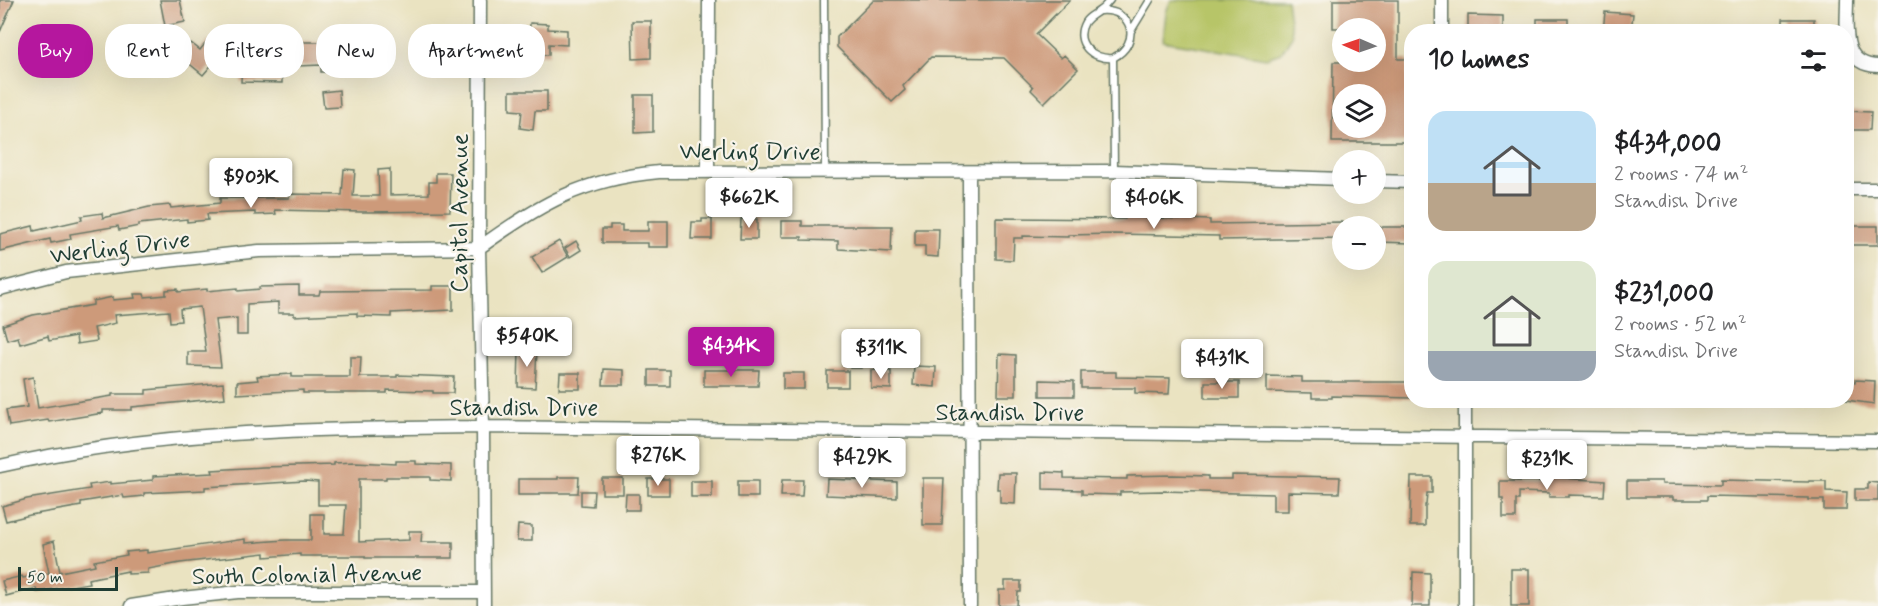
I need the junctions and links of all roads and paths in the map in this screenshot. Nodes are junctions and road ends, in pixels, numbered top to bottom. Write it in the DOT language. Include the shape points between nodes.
graph roads {
  1 [pos="480,0"];
  2 [pos="708,0"];
  3 [pos="824,0"];
  4 [pos="1110,0"];
  5 [pos="1150,0"];
  6 [pos="1442,0"];
  7 [pos="1847,0"];
  8 [pos="1100,10"];
  9 [pos="1442,24"];
  10 [pos="1848,24"];
  11 [pos="1131,31"];
  12 [pos="1854,56"];
  13 [pos="1113,58"];
  14 [pos="1878,66"];
  15 [pos="708,170"];
  16 [pos="825,171"];
  17 [pos="1114,171"];
  18 [pos="969,172"];
  19 [pos="1332,179"];
  20 [pos="1386,181"];
  21 [pos="1404,182"];
  22 [pos="1854,189"];
  23 [pos="1878,189"];
  24 [pos="479,248"];
  25 [pos="0,289"];
  26 [pos="1465,408"];
  27 [pos="483,427"];
  28 [pos="969,433"];
  29 [pos="1465,436"];
  30 [pos="1878,441"];
  31 [pos="0,466"];
  32 [pos="484,592"];
  33 [pos="131,606"];
  34 [pos="484,606"];
  35 [pos="970,606"];
  36 [pos="1465,606"];
  1 -- 24 [label="street, Capitol Avenue"];
  2 -- 15 [label="street"];
  3 -- 16 [label="lane"];
  4 -- 8 [label="lane"];
  5 -- 11 [label="lane"];
  6 -- 9 [label="street"];
  7 -- 10 [label="street"];
  8 -- 11 [label="lane" via="1117,12"];
  8 -- 13 [label="lane" via="1086,21 1082,37 1096,57"];
  11 -- 13 [label="lane" via="1127,48"];
  12 -- 14 [label="street" via="1862,63"];
  13 -- 17 [label="lane"];
  15 -- 16 [label="street, Werling Drive"];
  15 -- 24 [label="street, Werling Drive" via="632,174 591,184 548,203"];
  16 -- 18 [label="street, Werling Drive"];
  17 -- 18 [label="street, Werling Drive"];
  17 -- 19 [label="street, Werling Drive"];
  18 -- 28 [label="street"];
  20 -- 21 [label="street"];
  22 -- 23 [label="street"];
  24 -- 25 [label="street, Werling Drive" via="259,251 66,272"];
  24 -- 27 [label="street, Capitol Avenue"];
  26 -- 29 [label="street"];
  27 -- 28 [label="street, Standish Drive"];
  27 -- 31 [label="street, Standish Drive" via="211,434 104,447"];
  27 -- 32 [label="street, Capitol Avenue"];
  28 -- 29 [label="street, Standish Drive"];
  28 -- 35 [label="street"];
  29 -- 30 [label="street, Standish Drive"];
  29 -- 36 [label="street"];
  32 -- 33 [label="street, South Colonial Avenue" via="238,592"];
  32 -- 34 [label="street, Capitol Avenue"];
}
